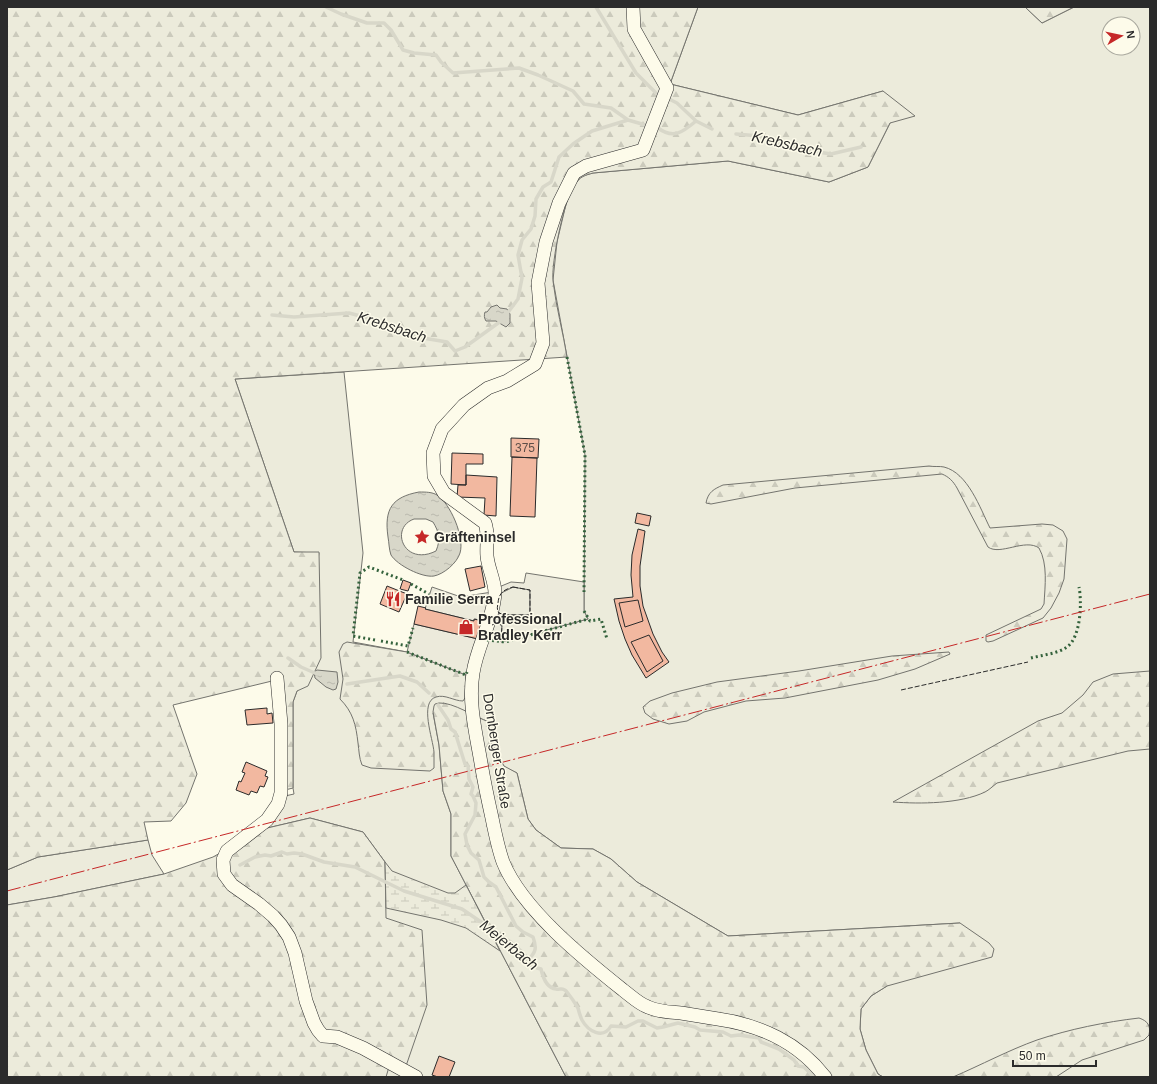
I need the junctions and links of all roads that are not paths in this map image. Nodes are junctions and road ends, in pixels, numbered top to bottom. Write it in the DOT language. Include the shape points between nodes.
graph roads {
  1 [pos="633,7"];
  2 [pos="277,678"];
  3 [pos="416,1077"];
  4 [pos="824,1077"];
  1 -- 4 [label="lane, Dornberger Straße" via="634,29 667,88 643,150 586,166 574,173 559,203 546,242 538,283 544,343 535,364 488,388 464,405 442,429 433,453 434,476 444,493 485,523 487,529 487,558 495,592 471,684 472,710 484,779 497,840 514,883 529,904 594,966 646,1007 720,1019 763,1030 795,1047"];
  2 -- 3 [label="lane" via="281,724 281,794 278,804 267,820 227,850 223,860 224,874 232,884 273,916 289,937 306,1001 318,1030 324,1036 337,1038 362,1048"];
}
